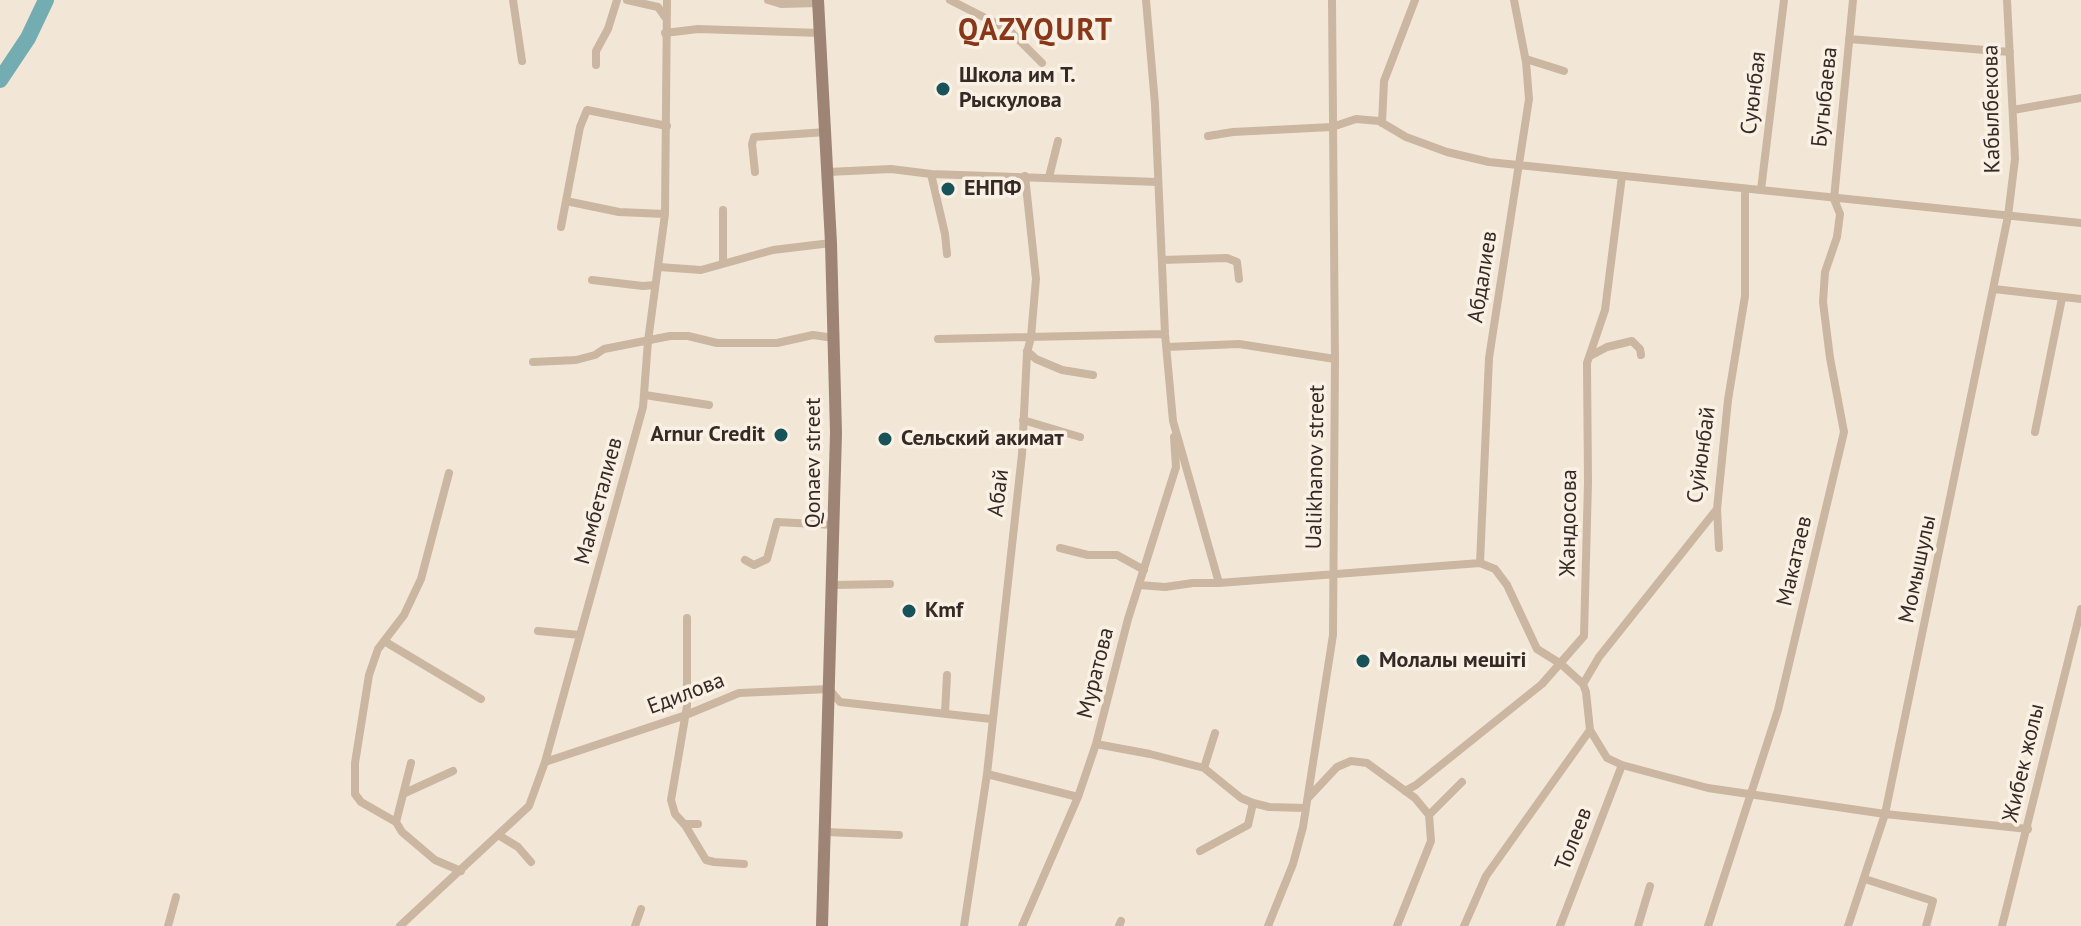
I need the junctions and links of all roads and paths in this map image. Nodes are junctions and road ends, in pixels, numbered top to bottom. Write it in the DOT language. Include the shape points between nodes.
graph roads {
  1 [pos="513,0"];
  2 [pos="617,0"];
  3 [pos="627,0"];
  4 [pos="667,0"];
  5 [pos="768,0"];
  6 [pos="950,0"];
  7 [pos="1146,0"];
  8 [pos="1332,0"];
  9 [pos="1415,0"];
  10 [pos="1514,0"];
  11 [pos="1784,0"];
  12 [pos="1853,0"];
  13 [pos="2007,0"];
  14 [pos="818,2"];
  15 [pos="666,21"];
  16 [pos="665,33"];
  17 [pos="820,33"];
  18 [pos="1849,39"];
  19 [pos="2010,52"];
  20 [pos="1526,59"];
  21 [pos="522,61"];
  22 [pos="1042,63"];
  23 [pos="596,65"];
  24 [pos="1564,71"];
  25 [pos="2081,98"];
  26 [pos="2013,110"];
  27 [pos="1382,123"];
  28 [pos="667,126"];
  29 [pos="1332,127"];
  30 [pos="826,132"];
  31 [pos="1208,136"];
  32 [pos="1058,141"];
  33 [pos="1517,166"];
  34 [pos="755,172"];
  35 [pos="828,172"];
  36 [pos="931,174"];
  37 [pos="1025,176"];
  38 [pos="1622,176"];
  39 [pos="1049,177"];
  40 [pos="1158,182"];
  41 [pos="1745,189"];
  42 [pos="1761,190"];
  43 [pos="1834,199"];
  44 [pos="566,201"];
  45 [pos="723,210"];
  46 [pos="665,214"];
  47 [pos="2008,216"];
  48 [pos="2081,223"];
  49 [pos="561,227"];
  50 [pos="831,243"];
  51 [pos="947,254"];
  52 [pos="1162,260"];
  53 [pos="723,263"];
  54 [pos="659,267"];
  55 [pos="1239,279"];
  56 [pos="592,280"];
  57 [pos="655,285"];
  58 [pos="1994,289"];
  59 [pos="2062,298"];
  60 [pos="2081,299"];
  61 [pos="1165,334"];
  62 [pos="1031,337"];
  63 [pos="834,338"];
  64 [pos="938,339"];
  65 [pos="648,341"];
  66 [pos="1167,347"];
  67 [pos="1027,351"];
  68 [pos="1641,355"];
  69 [pos="1589,357"];
  70 [pos="1335,359"];
  71 [pos="533,362"];
  72 [pos="1093,375"];
  73 [pos="645,395"];
  74 [pos="709,405"];
  75 [pos="1023,420"];
  76 [pos="1173,421"];
  77 [pos="2035,432"];
  78 [pos="1080,437"];
  79 [pos="449,473"];
  80 [pos="1717,509"];
  81 [pos="834,525"];
  82 [pos="1060,548"];
  83 [pos="1719,548"];
  84 [pos="745,560"];
  85 [pos="1480,563"];
  86 [pos="1144,570"];
  87 [pos="1333,574"];
  88 [pos="1219,583"];
  89 [pos="890,584"];
  90 [pos="833,585"];
  91 [pos="1139,585"];
  92 [pos="2081,609"];
  93 [pos="687,618"];
  94 [pos="538,631"];
  95 [pos="580,635"];
  96 [pos="384,641"];
  97 [pos="1561,664"];
  98 [pos="947,675"];
  99 [pos="1583,684"];
  100 [pos="829,689"];
  101 [pos="481,699"];
  102 [pos="945,713"];
  103 [pos="686,715"];
  104 [pos="991,719"];
  105 [pos="1590,730"];
  106 [pos="1215,733"];
  107 [pos="1096,744"];
  108 [pos="545,762"];
  109 [pos="411,763"];
  110 [pos="1622,765"];
  111 [pos="1204,768"];
  112 [pos="453,771"];
  113 [pos="987,774"];
  114 [pos="1462,782"];
  115 [pos="1405,791"];
  116 [pos="405,793"];
  117 [pos="1751,795"];
  118 [pos="1078,797"];
  119 [pos="1253,803"];
  120 [pos="1307,803"];
  121 [pos="1885,814"];
  122 [pos="1429,815"];
  123 [pos="396,822"];
  124 [pos="684,824"];
  125 [pos="698,824"];
  126 [pos="2028,829"];
  127 [pos="825,832"];
  128 [pos="899,835"];
  129 [pos="500,836"];
  130 [pos="1200,851"];
  131 [pos="531,862"];
  132 [pos="744,864"];
  133 [pos="461,871"];
  134 [pos="1865,879"];
  135 [pos="1650,886"];
  136 [pos="176,897"];
  137 [pos="641,909"];
  138 [pos="168,926"];
  139 [pos="400,926"];
  140 [pos="635,926"];
  141 [pos="822,926"];
  142 [pos="964,926"];
  143 [pos="1023,926"];
  144 [pos="1268,926"];
  145 [pos="1397,926"];
  146 [pos="1464,926"];
  147 [pos="1560,926"];
  148 [pos="1638,926"];
  149 [pos="1708,926"];
  150 [pos="1848,926"];
  151 [pos="1926,926"];
  152 [pos="2002,926"];
  1 -- 21 [label="street"];
  2 -- 23 [label="street" via="596,51"];
  3 -- 15 [label="street" via="658,7"];
  4 -- 15 [label="street, Мамбеталиев"];
  5 -- 14 [label="street"];
  6 -- 22 [label="street" via="1009,30"];
  7 -- 40 [label="street, Муратова"];
  8 -- 29 [label="street, Ualikhanov street"];
  9 -- 27 [label="street" via="1384,81"];
  10 -- 20 [label="street, Абдалиев"];
  11 -- 42 [label="street, Суюнбая"];
  12 -- 18 [label="street, Бугыбаева"];
  13 -- 19 [label="street, Кабылбекова"];
  14 -- 17 [label="main road, Qonaev street"];
  15 -- 16 [label="street, Мамбеталиев"];
  16 -- 17 [label="street"];
  16 -- 28 [label="street, Мамбеталиев"];
  17 -- 30 [label="main road, Qonaev street"];
  18 -- 19 [label="street"];
  18 -- 43 [label="street, Бугыбаева"];
  19 -- 26 [label="street, Кабылбекова"];
  20 -- 24 [label="street"];
  20 -- 33 [label="street, Абдалиев" via="1529,99"];
  25 -- 26 [label="street"];
  26 -- 47 [label="street, Кабылбекова" via="2015,159"];
  27 -- 29 [label="street" via="1356,119"];
  27 -- 33 [label="street" via="1447,152"];
  28 -- 44 [label="street" via="587,110"];
  28 -- 46 [label="street, Мамбеталиев"];
  29 -- 31 [label="street"];
  29 -- 70 [label="street, Ualikhanov street"];
  30 -- 34 [label="street" via="754,137"];
  30 -- 35 [label="main road, Qonaev street"];
  32 -- 39 [label="street"];
  33 -- 38 [label="street"];
  33 -- 85 [label="street, Абдалиев" via="1489,358"];
  35 -- 36 [label="street" via="891,169"];
  35 -- 50 [label="main road, Qonaev street"];
  36 -- 37 [label="street"];
  36 -- 51 [label="street"];
  37 -- 39 [label="street"];
  37 -- 62 [label="street, Абай" via="1036,279"];
  38 -- 41 [label="street"];
  38 -- 69 [label="street, Жандосова" via="1605,310"];
  39 -- 40 [label="street"];
  40 -- 52 [label="street, Муратова"];
  41 -- 42 [label="street"];
  41 -- 80 [label="street, Суйюнбай" via="1745,296"];
  42 -- 43 [label="street"];
  43 -- 47 [label="street"];
  43 -- 117 [label="street, Макатаев" via="1840,214 1823,302 1844,432 1778,710"];
  44 -- 46 [label="street" via="619,212"];
  44 -- 49 [label="street"];
  45 -- 53 [label="street"];
  46 -- 54 [label="street, Мамбеталиев"];
  47 -- 48 [label="street"];
  47 -- 58 [label="street, Момышулы"];
  50 -- 53 [label="street"];
  50 -- 63 [label="main road, Qonaev street"];
  52 -- 55 [label="street" via="1227,258 1237,262"];
  52 -- 61 [label="street, Муратова"];
  53 -- 54 [label="street" via="701,270"];
  54 -- 57 [label="street, Мамбеталиев"];
  56 -- 57 [label="street"];
  57 -- 65 [label="street, Мамбеталиев"];
  58 -- 59 [label="street"];
  58 -- 121 [label="street, Момышулы"];
  59 -- 60 [label="street"];
  59 -- 77 [label="street"];
  61 -- 62 [label="street"];
  61 -- 66 [label="street, Муратова"];
  62 -- 64 [label="street"];
  62 -- 67 [label="street, Абай"];
  63 -- 65 [label="street" via="717,343 670,336"];
  63 -- 81 [label="main road, Qonaev street"];
  65 -- 71 [label="street" via="576,360"];
  65 -- 73 [label="street, Мамбеталиев"];
  66 -- 70 [label="street" via="1239,344"];
  66 -- 76 [label="street, Муратова"];
  67 -- 72 [label="street" via="1062,370"];
  67 -- 75 [label="street, Абай"];
  68 -- 69 [label="street" via="1632,341"];
  69 -- 97 [label="street, Жандосова" via="1584,636"];
  70 -- 87 [label="street, Ualikhanov street"];
  73 -- 74 [label="street"];
  73 -- 95 [label="street, Мамбеталиев"];
  75 -- 78 [label="street"];
  75 -- 104 [label="street, Абай"];
  76 -- 86 [label="street, Муратова" via="1176,467"];
  76 -- 88 [label="street, Муратова"];
  79 -- 96 [label="street" via="421,579"];
  80 -- 83 [label="street"];
  80 -- 99 [label="street, Суйюнбай"];
  81 -- 84 [label="street" via="777,522 767,559 754,565"];
  81 -- 90 [label="main road, Qonaev street"];
  82 -- 86 [label="street" via="1110,553"];
  85 -- 87 [label="street"];
  85 -- 97 [label="street" via="1495,569 1507,585 1537,649"];
  86 -- 91 [label="street, Муратова"];
  87 -- 88 [label="street"];
  87 -- 120 [label="street, Ualikhanov street" via="1333,635"];
  88 -- 91 [label="street"];
  89 -- 90 [label="street"];
  90 -- 100 [label="main road, Qonaev street"];
  91 -- 107 [label="street, Муратова"];
  92 -- 126 [label="street, Жибек жолы"];
  93 -- 103 [label="street"];
  94 -- 95 [label="street"];
  95 -- 108 [label="street, Мамбеталиев"];
  96 -- 101 [label="street"];
  96 -- 123 [label="street" via="369,675 355,794"];
  97 -- 99 [label="street"];
  97 -- 115 [label="street, Жандосова" via="1513,709"];
  98 -- 102 [label="street"];
  99 -- 105 [label="street"];
  100 -- 102 [label="street" via="840,702"];
  100 -- 103 [label="street, Едилова" via="739,693"];
  100 -- 127 [label="main road, Qonaev street"];
  102 -- 104 [label="street"];
  103 -- 108 [label="street, Едилова"];
  103 -- 124 [label="street" via="671,800"];
  104 -- 113 [label="street, Абай"];
  105 -- 110 [label="street" via="1607,758"];
  105 -- 146 [label="street" via="1486,876"];
  106 -- 111 [label="street"];
  107 -- 111 [label="street"];
  107 -- 118 [label="street, Муратова"];
  108 -- 129 [label="street, Мамбеталиев" via="529,806"];
  109 -- 116 [label="street"];
  110 -- 117 [label="street"];
  110 -- 147 [label="street, Толеев"];
  111 -- 119 [label="street"];
  112 -- 116 [label="street"];
  113 -- 118 [label="street"];
  113 -- 142 [label="street, Абай"];
  114 -- 122 [label="street"];
  115 -- 120 [label="street" via="1367,763 1351,761 1337,767"];
  115 -- 122 [label="street"];
  116 -- 123 [label="street"];
  117 -- 121 [label="street"];
  117 -- 149 [label="street, Макатаев"];
  118 -- 143 [label="street, Муратова"];
  119 -- 120 [label="street"];
  119 -- 130 [label="street" via="1248,825"];
  120 -- 144 [label="street, Ualikhanov street" via="1293,864"];
  121 -- 126 [label="street"];
  121 -- 134 [label="street, Момышулы"];
  122 -- 145 [label="street" via="1431,841"];
  123 -- 133 [label="street" via="435,860"];
  124 -- 125 [label="street"];
  124 -- 132 [label="street" via="706,860"];
  126 -- 152 [label="street, Жибек жолы"];
  127 -- 128 [label="street"];
  127 -- 141 [label="main road, Qonaev street"];
  129 -- 131 [label="street"];
  129 -- 133 [label="street, Мамбеталиев"];
  133 -- 139 [label="street, Мамбеталиев"];
  134 -- 150 [label="street, Момышулы"];
  134 -- 151 [label="street" via="1933,901"];
  135 -- 148 [label="street"];
  136 -- 138 [label="street"];
  137 -- 140 [label="street"];
}
